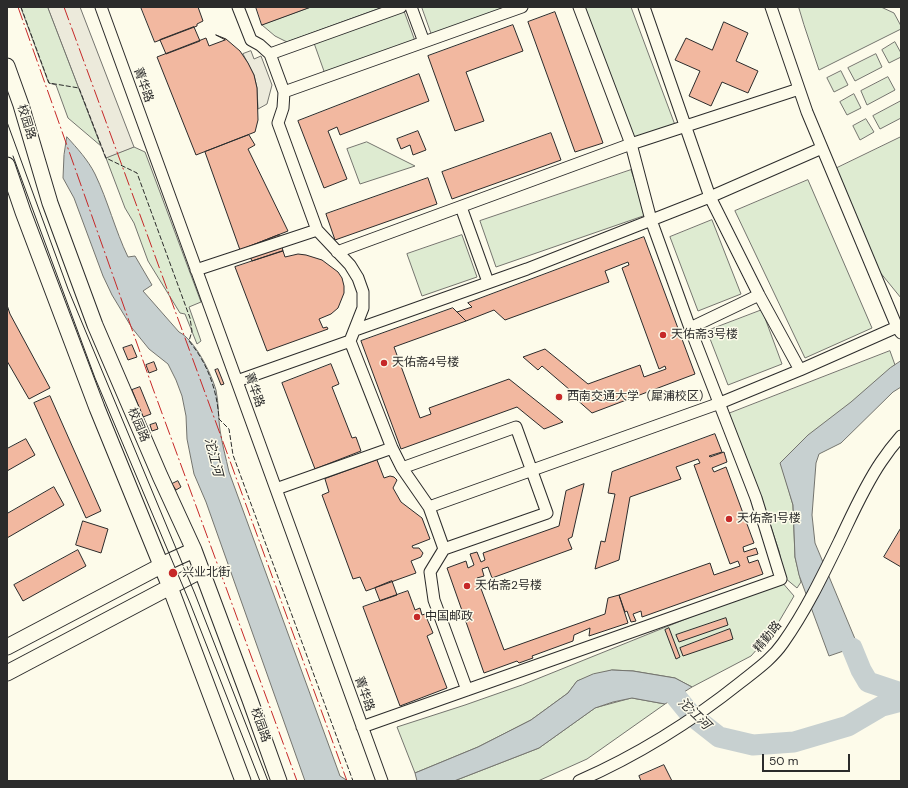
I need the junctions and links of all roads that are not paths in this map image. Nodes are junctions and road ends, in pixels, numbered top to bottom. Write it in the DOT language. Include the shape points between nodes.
graph roads {
  1 [pos="101,7"];
  2 [pos="238,7"];
  3 [pos="401,7"];
  4 [pos="411,7"];
  5 [pos="522,7"];
  6 [pos="579,7"];
  7 [pos="644,7"];
  8 [pos="771,7"];
  9 [pos="424,42"];
  10 [pos="270,54"];
  11 [pos="7,66"];
  12 [pos="799,88"];
  13 [pos="284,92"];
  14 [pos="685,126"];
  15 [pos="631,144"];
  16 [pos="822,148"];
  17 [pos="7,165"];
  18 [pos="710,197"];
  19 [pos="460,206"];
  20 [pos="651,220"];
  21 [pos="317,230"];
  22 [pos="337,252"];
  23 [pos="196,270"];
  24 [pos="488,282"];
  25 [pos="759,295"];
  26 [pos="690,328"];
  27 [pos="355,330"];
  28 [pos="899,330"];
  29 [pos="350,340"];
  30 [pos="800,370"];
  31 [pos="236,381"];
  32 [pos="720,403"];
  33 [pos="901,436"];
  34 [pos="392,448"];
  35 [pos="402,468"];
  36 [pos="532,471"];
  37 [pos="276,489"];
  38 [pos="429,507"];
  39 [pos="444,549"];
  40 [pos="194,550"];
  41 [pos="161,565"];
  42 [pos="202,570"];
  43 [pos="170,587"];
  44 [pos="7,647"];
  45 [pos="7,673"];
  46 [pos="467,690"];
  47 [pos="362,727"];
  48 [pos="243,781"];
  49 [pos="279,781"];
  50 [pos="382,781"];
  51 [pos="579,781"];
  1 -- 23 [label="street, 菁华路"];
  2 -- 10 [label="street" via="251,40"];
  3 -- 10 [label="street"];
  4 -- 9 [label="street"];
  5 -- 9 [label="street"];
  6 -- 15 [label="street"];
  7 -- 14 [label="street"];
  8 -- 12 [label="street"];
  9 -- 13 [label="street"];
  10 -- 13 [label="street"];
  11 -- 40 [label="street, 校园路" via="52,209 96,325"];
  12 -- 14 [label="street"];
  12 -- 16 [label="street"];
  13 -- 21 [label="street" via="283,108 278,123"];
  14 -- 15 [label="street"];
  14 -- 18 [label="street"];
  15 -- 19 [label="street"];
  15 -- 20 [label="street"];
  16 -- 18 [label="street"];
  16 -- 28 [label="street"];
  17 -- 41 [label="street" via="97,408"];
  18 -- 20 [label="street"];
  18 -- 25 [label="street"];
  19 -- 22 [label="street"];
  19 -- 24 [label="street"];
  20 -- 24 [label="street"];
  20 -- 26 [label="street"];
  21 -- 22 [label="street"];
  21 -- 23 [label="street"];
  22 -- 27 [label="street" via="350,265 363,292 363,308"];
  23 -- 31 [label="street, 菁华路"];
  24 -- 27 [label="street"];
  25 -- 26 [label="street"];
  25 -- 30 [label="street"];
  26 -- 32 [label="street"];
  27 -- 29 [label="street"];
  28 -- 30 [label="street"];
  29 -- 31 [label="street"];
  29 -- 34 [label="street"];
  30 -- 32 [label="street"];
  31 -- 37 [label="street, 菁华路"];
  32 -- 36 [label="street"];
  32 -- 46 [label="street" via="756,498 781,580"];
  33 -- 51 [label="street, 精勤路" via="880,463 803,610 782,644 769,659 714,703 663,738"];
  34 -- 35 [label="street"];
  34 -- 37 [label="street"];
  35 -- 36 [label="street" via="516,427"];
  35 -- 38 [label="street"];
  36 -- 38 [label="street"];
  36 -- 39 [label="street" via="547,513"];
  37 -- 47 [label="street, 菁华路"];
  38 -- 39 [label="street"];
  39 -- 46 [label="street" via="430,572 434,600"];
  40 -- 41 [label="street"];
  40 -- 42 [label="street, 校园路"];
  41 -- 43 [label="street"];
  41 -- 44 [label="street"];
  42 -- 43 [label="street"];
  42 -- 49 [label="street, 校园路"];
  43 -- 45 [label="street"];
  43 -- 48 [label="street"];
  46 -- 47 [label="street"];
  47 -- 50 [label="street, 菁华路"];
}
